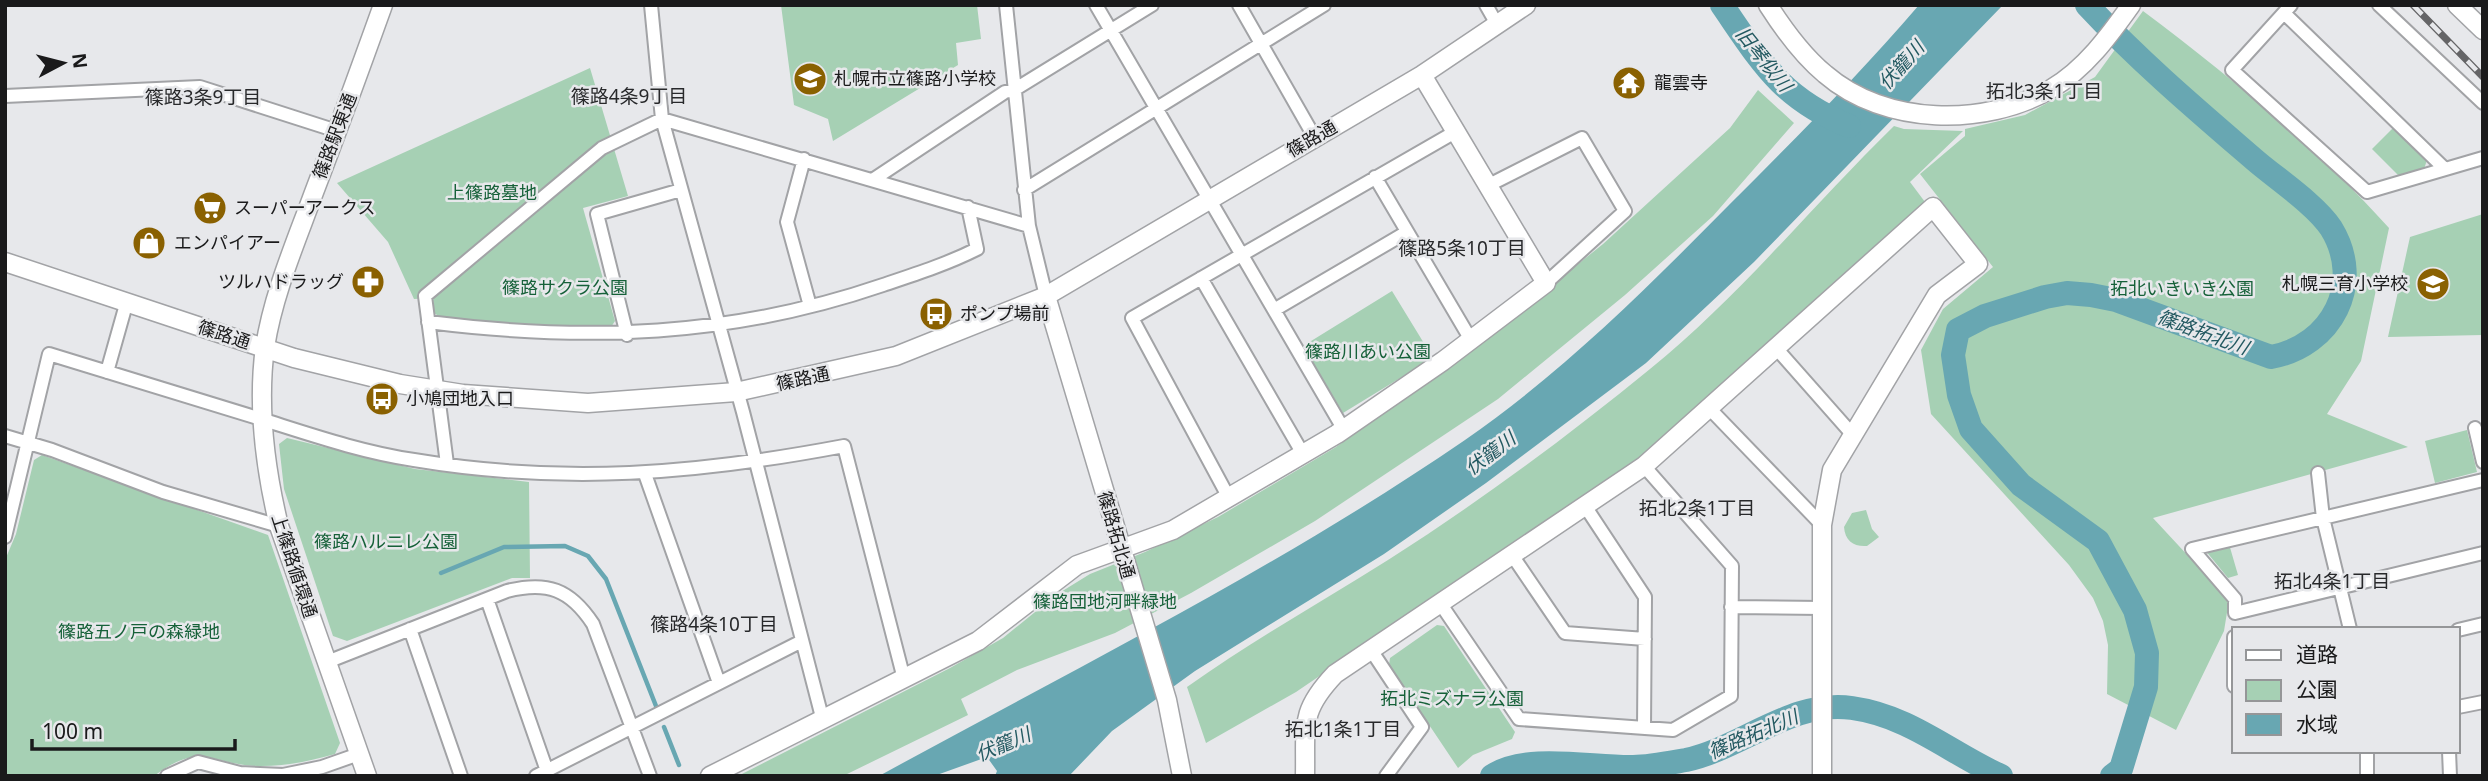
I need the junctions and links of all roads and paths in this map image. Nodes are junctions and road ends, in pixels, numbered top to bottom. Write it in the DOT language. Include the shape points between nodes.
graph roads {
  1 [pos="383,5"];
  2 [pos="651,5"];
  3 [pos="1006,5"];
  4 [pos="1096,5"];
  5 [pos="1152,5"];
  6 [pos="1239,5"];
  7 [pos="1324,5"];
  8 [pos="1486,5"];
  9 [pos="1526,5"];
  10 [pos="1768,5"];
  11 [pos="2379,5"];
  12 [pos="2457,5"];
  13 [pos="2129,9"];
  14 [pos="2288,9"];
  15 [pos="1498,26"];
  16 [pos="1110,30"];
  17 [pos="2483,30"];
  18 [pos="1262,46"];
  19 [pos="1422,75"];
  20 [pos="1014,90"];
  21 [pos="5,96"];
  22 [pos="2483,103"];
  23 [pos="1156,109"];
  24 [pos="662,119"];
  25 [pos="337,131"];
  26 [pos="1455,132"];
  27 [pos="1315,138"];
  28 [pos="2483,158"];
  29 [pos="804,159"];
  30 [pos="2445,169"];
  31 [pos="1375,177"];
  32 [pos="874,179"];
  33 [pos="1489,185"];
  34 [pos="681,190"];
  35 [pos="1024,190"];
  36 [pos="1209,199"];
  37 [pos="968,207"];
  38 [pos="1029,226"];
  39 [pos="1407,232"];
  40 [pos="1242,254"];
  41 [pos="5,261"];
  42 [pos="1200,278"];
  43 [pos="1546,284"];
  44 [pos="1046,296"];
  45 [pos="127,301"];
  46 [pos="810,306"];
  47 [pos="1274,310"];
  48 [pos="428,322"];
  49 [pos="719,327"];
  50 [pos="627,335"];
  51 [pos="1471,340"];
  52 [pos="265,348"];
  53 [pos="1776,348"];
  54 [pos="107,372"];
  55 [pos="435,390"];
  56 [pos="736,392"];
  57 [pos="1709,408"];
  58 [pos="262,419"];
  59 [pos="2475,428"];
  60 [pos="1344,430"];
  61 [pos="1852,434"];
  62 [pos="5,436"];
  63 [pos="29,443"];
  64 [pos="1303,454"];
  65 [pos="2483,462"];
  66 [pos="756,463"];
  67 [pos="447,464"];
  68 [pos="1644,466"];
  69 [pos="2318,473"];
  70 [pos="645,474"];
  71 [pos="2483,480"];
  72 [pos="1228,498"];
  73 [pos="1585,506"];
  74 [pos="2323,518"];
  75 [pos="1822,525"];
  76 [pos="279,526"];
  77 [pos="5,537"];
  78 [pos="1121,551"];
  79 [pos="2483,553"];
  80 [pos="1512,555"];
  81 [pos="2340,586"];
  82 [pos="487,599"];
  83 [pos="1440,603"];
  84 [pos="1731,607"];
  85 [pos="1822,608"];
  86 [pos="2235,613"];
  87 [pos="2483,624"];
  88 [pos="2235,627"];
  89 [pos="2350,627"];
  90 [pos="410,629"];
  91 [pos="2460,630"];
  92 [pos="1645,639"];
  93 [pos="802,641"];
  94 [pos="1371,650"];
  95 [pos="327,662"];
  96 [pos="904,679"];
  97 [pos="719,683"];
  98 [pos="2483,702"];
  99 [pos="2460,707"];
  100 [pos="822,721"];
  101 [pos="1644,728"];
  102 [pos="630,729"];
  103 [pos="2367,753"];
  104 [pos="2449,753"];
  105 [pos="359,754"];
  106 [pos="542,774"];
  107 [pos="167,776"];
  108 [pos="367,776"];
  109 [pos="461,776"];
  110 [pos="650,776"];
  111 [pos="710,776"];
  112 [pos="1182,776"];
  113 [pos="1305,776"];
  114 [pos="1386,776"];
  115 [pos="1822,776"];
  116 [pos="2367,776"];
  117 [pos="2449,776"];
  1 -- 25 [label="street, 篠路駅東通"];
  2 -- 24 [label="street"];
  3 -- 20 [label="street"];
  4 -- 16 [label="street"];
  5 -- 16 [label="street"];
  6 -- 18 [label="street"];
  7 -- 18 [label="street"];
  8 -- 15 [label="street"];
  9 -- 15 [label="street, 篠路通"];
  10 -- 13 [label="street" via="1805,55 1826,75 1859,95 1908,111 1958,116 2003,109 2050,89 2089,59"];
  11 -- 22 [label="street"];
  12 -- 17 [label="street"];
  14 -- 30 [label="street"];
  14 -- 30 [label="street" via="2232,70 2367,192"];
  15 -- 19 [label="street, 篠路通"];
  16 -- 20 [label="street"];
  16 -- 23 [label="street"];
  18 -- 23 [label="street"];
  18 -- 27 [label="street"];
  19 -- 26 [label="street"];
  19 -- 27 [label="street, 篠路通"];
  20 -- 32 [label="street"];
  20 -- 35 [label="street"];
  21 -- 25 [label="street" via="200,87"];
  23 -- 35 [label="street"];
  23 -- 36 [label="street"];
  24 -- 29 [label="street"];
  24 -- 34 [label="street"];
  24 -- 48 [label="street" via="602,148 425,296"];
  25 -- 52 [label="street, 篠路駅東通" via="287,265"];
  26 -- 31 [label="street"];
  26 -- 33 [label="street"];
  27 -- 36 [label="street, 篠路通"];
  28 -- 30 [label="street"];
  29 -- 32 [label="street"];
  29 -- 46 [label="street" via="787,222"];
  31 -- 39 [label="street"];
  31 -- 40 [label="street"];
  32 -- 37 [label="street"];
  33 -- 43 [label="street"];
  33 -- 43 [label="street" via="1582,138 1625,211"];
  34 -- 49 [label="street"];
  34 -- 50 [label="street" via="597,214"];
  35 -- 38 [label="street"];
  36 -- 40 [label="street"];
  36 -- 44 [label="street, 篠路通"];
  37 -- 38 [label="street"];
  37 -- 46 [label="street" via="977,249 845,299"];
  38 -- 44 [label="street"];
  39 -- 47 [label="street"];
  39 -- 51 [label="street"];
  40 -- 42 [label="street"];
  40 -- 47 [label="street"];
  41 -- 45 [label="street, 篠路通"];
  42 -- 64 [label="street"];
  42 -- 72 [label="street" via="1132,318"];
  43 -- 51 [label="street"];
  44 -- 56 [label="street, 篠路通" via="896,356"];
  44 -- 78 [label="street, 篠路拓北通"];
  45 -- 52 [label="street, 篠路通"];
  45 -- 54 [label="street"];
  46 -- 49 [label="street"];
  47 -- 60 [label="street"];
  48 -- 50 [label="street" via="528,333"];
  48 -- 55 [label="street"];
  49 -- 50 [label="street"];
  49 -- 56 [label="street"];
  51 -- 60 [label="street"];
  52 -- 55 [label="street, 篠路通" via="350,373"];
  52 -- 58 [label="street, 上篠路循環通"];
  53 -- 57 [label="street"];
  53 -- 61 [label="street"];
  53 -- 61 [label="street" via="1933,207 1978,264 1937,295"];
  54 -- 58 [label="street"];
  54 -- 63 [label="street" via="49,354"];
  55 -- 56 [label="street, 篠路通" via="588,402"];
  55 -- 67 [label="street"];
  56 -- 66 [label="street"];
  57 -- 68 [label="street"];
  57 -- 75 [label="street"];
  58 -- 67 [label="street" via="328,442"];
  58 -- 76 [label="street, 上篠路循環通"];
  59 -- 65 [label="street"];
  60 -- 64 [label="street"];
  61 -- 75 [label="street" via="1832,470"];
  62 -- 63 [label="street"];
  63 -- 76 [label="street" via="163,492"];
  63 -- 77 [label="street"];
  64 -- 72 [label="street"];
  66 -- 70 [label="street"];
  66 -- 93 [label="street"];
  66 -- 96 [label="street" via="844,446"];
  67 -- 70 [label="street" via="554,474"];
  68 -- 73 [label="street"];
  68 -- 84 [label="street" via="1731,566"];
  69 -- 74 [label="street"];
  70 -- 97 [label="street"];
  71 -- 74 [label="street"];
  72 -- 78 [label="street" via="1173,530"];
  73 -- 80 [label="street"];
  73 -- 92 [label="street" via="1645,597"];
  74 -- 81 [label="street"];
  74 -- 86 [label="street" via="2192,548 2235,599"];
  75 -- 85 [label="street"];
  76 -- 95 [label="street, 上篠路循環通"];
  78 -- 96 [label="street" via="1077,565 978,641"];
  78 -- 112 [label="street, 篠路拓北通" via="1167,700"];
  79 -- 81 [label="street"];
  80 -- 83 [label="street"];
  80 -- 92 [label="street" via="1565,633"];
  81 -- 86 [label="street"];
  81 -- 89 [label="street"];
  82 -- 90 [label="street"];
  82 -- 102 [label="street" via="528,586 545,587 580,604 593,624"];
  82 -- 106 [label="street"];
  83 -- 94 [label="street"];
  83 -- 101 [label="street" via="1520,719"];
  84 -- 85 [label="street"];
  84 -- 101 [label="street" via="1731,696 1673,730"];
  85 -- 115 [label="street"];
  86 -- 88 [label="street"];
  87 -- 91 [label="street"];
  90 -- 95 [label="street"];
  90 -- 109 [label="street"];
  92 -- 101 [label="street"];
  93 -- 97 [label="street"];
  93 -- 100 [label="street"];
  94 -- 113 [label="street" via="1335,674 1314,696 1306,722"];
  94 -- 114 [label="street" via="1422,727"];
  95 -- 105 [label="street, 上篠路循環通"];
  96 -- 100 [label="street"];
  97 -- 102 [label="street"];
  98 -- 99 [label="street"];
  100 -- 111 [label="street"];
  102 -- 106 [label="street"];
  102 -- 110 [label="street"];
  103 -- 116 [label="street"];
  104 -- 117 [label="street"];
  105 -- 107 [label="street" via="283,775 240,773 198,762"];
  105 -- 108 [label="street, 上篠路循環通"];
}
